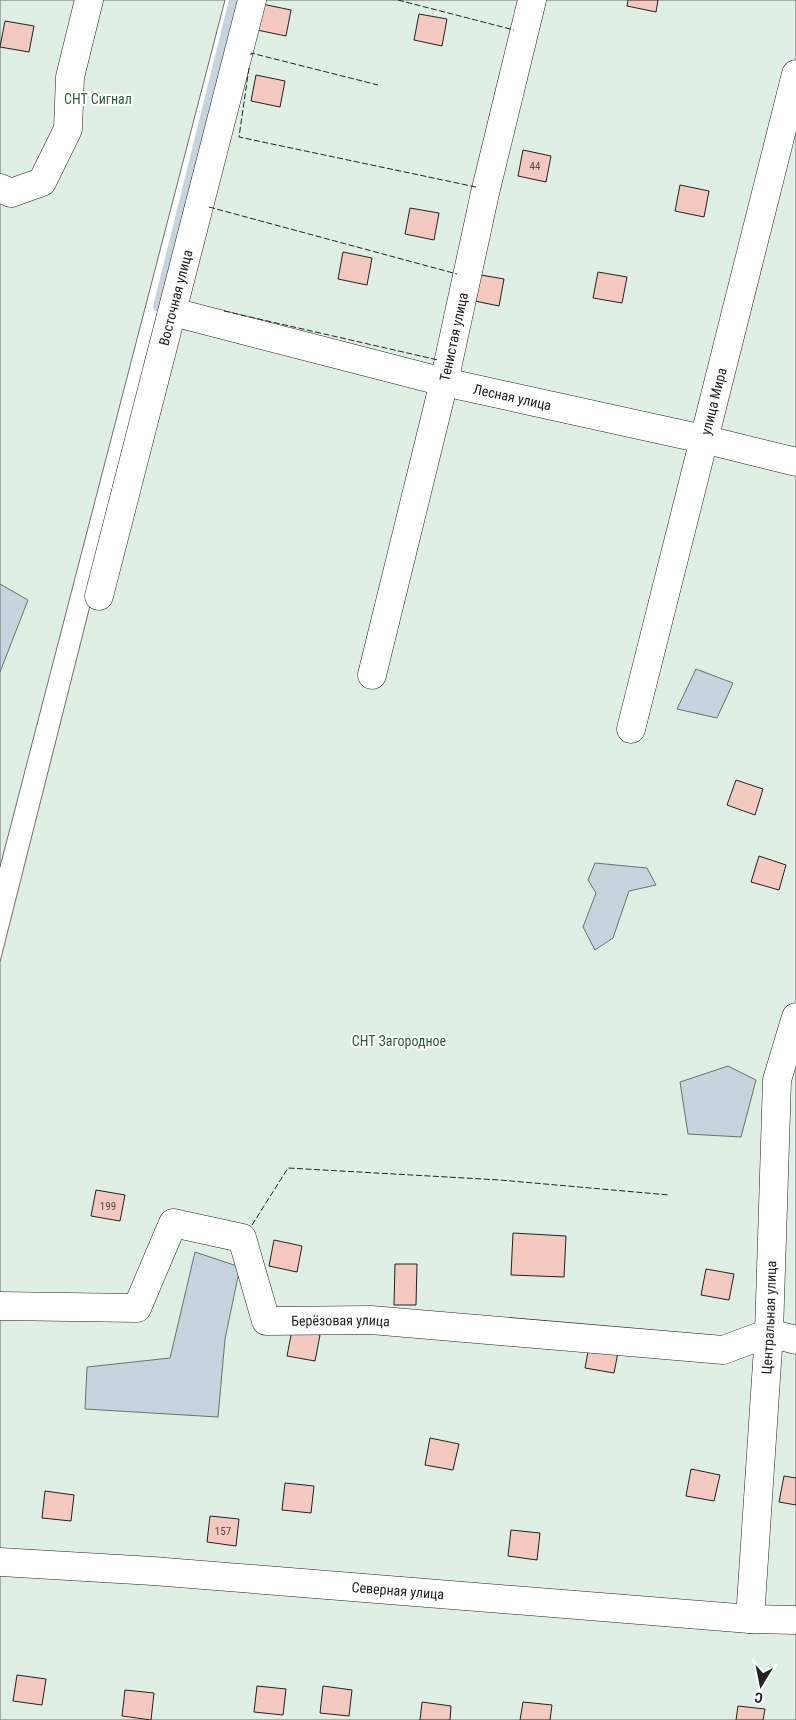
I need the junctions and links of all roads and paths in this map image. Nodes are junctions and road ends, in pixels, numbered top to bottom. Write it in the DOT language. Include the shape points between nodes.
graph roads {
  1 [pos="89,0"];
  2 [pos="252,0"];
  3 [pos="532,0"];
  4 [pos="796,74"];
  5 [pos="0,188"];
  6 [pos="173,312"];
  7 [pos="444,382"];
  8 [pos="703,439"];
  9 [pos="796,462"];
  10 [pos="99,596"];
  11 [pos="372,674"];
  12 [pos="631,729"];
  13 [pos="796,1017"];
  14 [pos="787,1081"];
  15 [pos="0,1306"];
  16 [pos="769,1333"];
  17 [pos="796,1340"];
  18 [pos="0,1562"];
  19 [pos="750,1619"];
  20 [pos="796,1620"];
  1 -- 5 [label="street" via="70,77 68,129 42,182 11,193"];
  2 -- 6 [label="street, Восточная улица"];
  3 -- 7 [label="street, Тенистая улица"];
  4 -- 8 [label="street, улица Мира" via="713,410"];
  6 -- 7 [label="street, Лесная улица"];
  6 -- 10 [label="street, Восточная улица"];
  7 -- 8 [label="street, Лесная улица"];
  7 -- 11 [label="street, Тенистая улица"];
  8 -- 9 [label="street, Лесная улица"];
  8 -- 12 [label="street, улица Мира"];
  13 -- 14 [label="street, Центральная улица"];
  14 -- 16 [label="street, Центральная улица"];
  15 -- 16 [label="street, Берёзовая улица" via="136,1308 173,1224 242,1238 266,1321 371,1320 723,1350"];
  16 -- 17 [label="street"];
  16 -- 19 [label="street, Центральная улица"];
  18 -- 19 [label="street, Северная улица"];
  19 -- 20 [label="street, Северная улица"];
}
